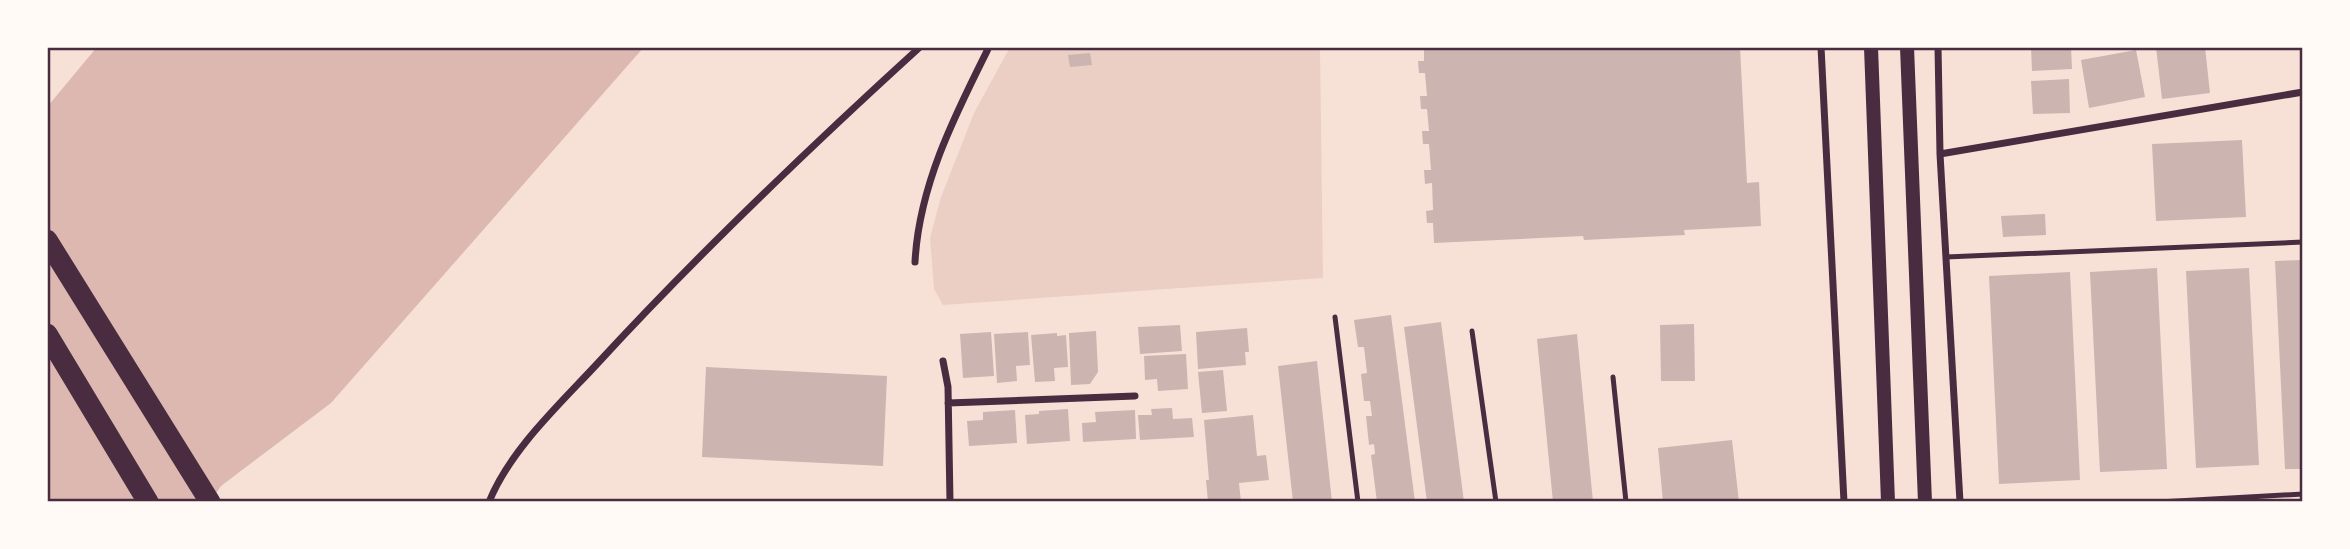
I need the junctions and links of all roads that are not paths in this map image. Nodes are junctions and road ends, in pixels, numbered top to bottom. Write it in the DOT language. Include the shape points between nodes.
graph roads {
  1 [pos="920,47"];
  2 [pos="989,47"];
  3 [pos="1821,47"];
  4 [pos="1871,47"];
  5 [pos="1907,47"];
  6 [pos="1938,47"];
  7 [pos="2303,92"];
  8 [pos="1940,154"];
  9 [pos="47,240"];
  10 [pos="2303,242"];
  11 [pos="1946,257"];
  12 [pos="915,262"];
  13 [pos="1335,317"];
  14 [pos="1472,331"];
  15 [pos="47,334"];
  16 [pos="943,361"];
  17 [pos="1613,377"];
  18 [pos="1135,396"];
  19 [pos="948,403"];
  20 [pos="2303,494"];
  21 [pos="148,502"];
  22 [pos="210,502"];
  23 [pos="489,502"];
  24 [pos="950,502"];
  25 [pos="1358,502"];
  26 [pos="1496,502"];
  27 [pos="1626,502"];
  28 [pos="1844,502"];
  29 [pos="1888,502"];
  30 [pos="1925,502"];
  31 [pos="1960,502"];
  32 [pos="2159,502"];
  1 -- 23 [label="street" via="743,212 615,344 530,438"];
  2 -- 12 [label="street" via="953,118 924,201"];
  3 -- 28 [label="street"];
  4 -- 29 [label="main road"];
  5 -- 30 [label="main road"];
  6 -- 8 [label="street"];
  7 -- 8 [label="street"];
  8 -- 11 [label="street"];
  9 -- 22 [label="highway"];
  10 -- 11 [label="lane"];
  11 -- 31 [label="street"];
  13 -- 25 [label="lane"];
  14 -- 26 [label="lane"];
  15 -- 21 [label="highway"];
  16 -- 19 [label="street"];
  17 -- 27 [label="lane"];
  18 -- 19 [label="street"];
  19 -- 24 [label="street"];
  20 -- 32 [label="lane"];
}
